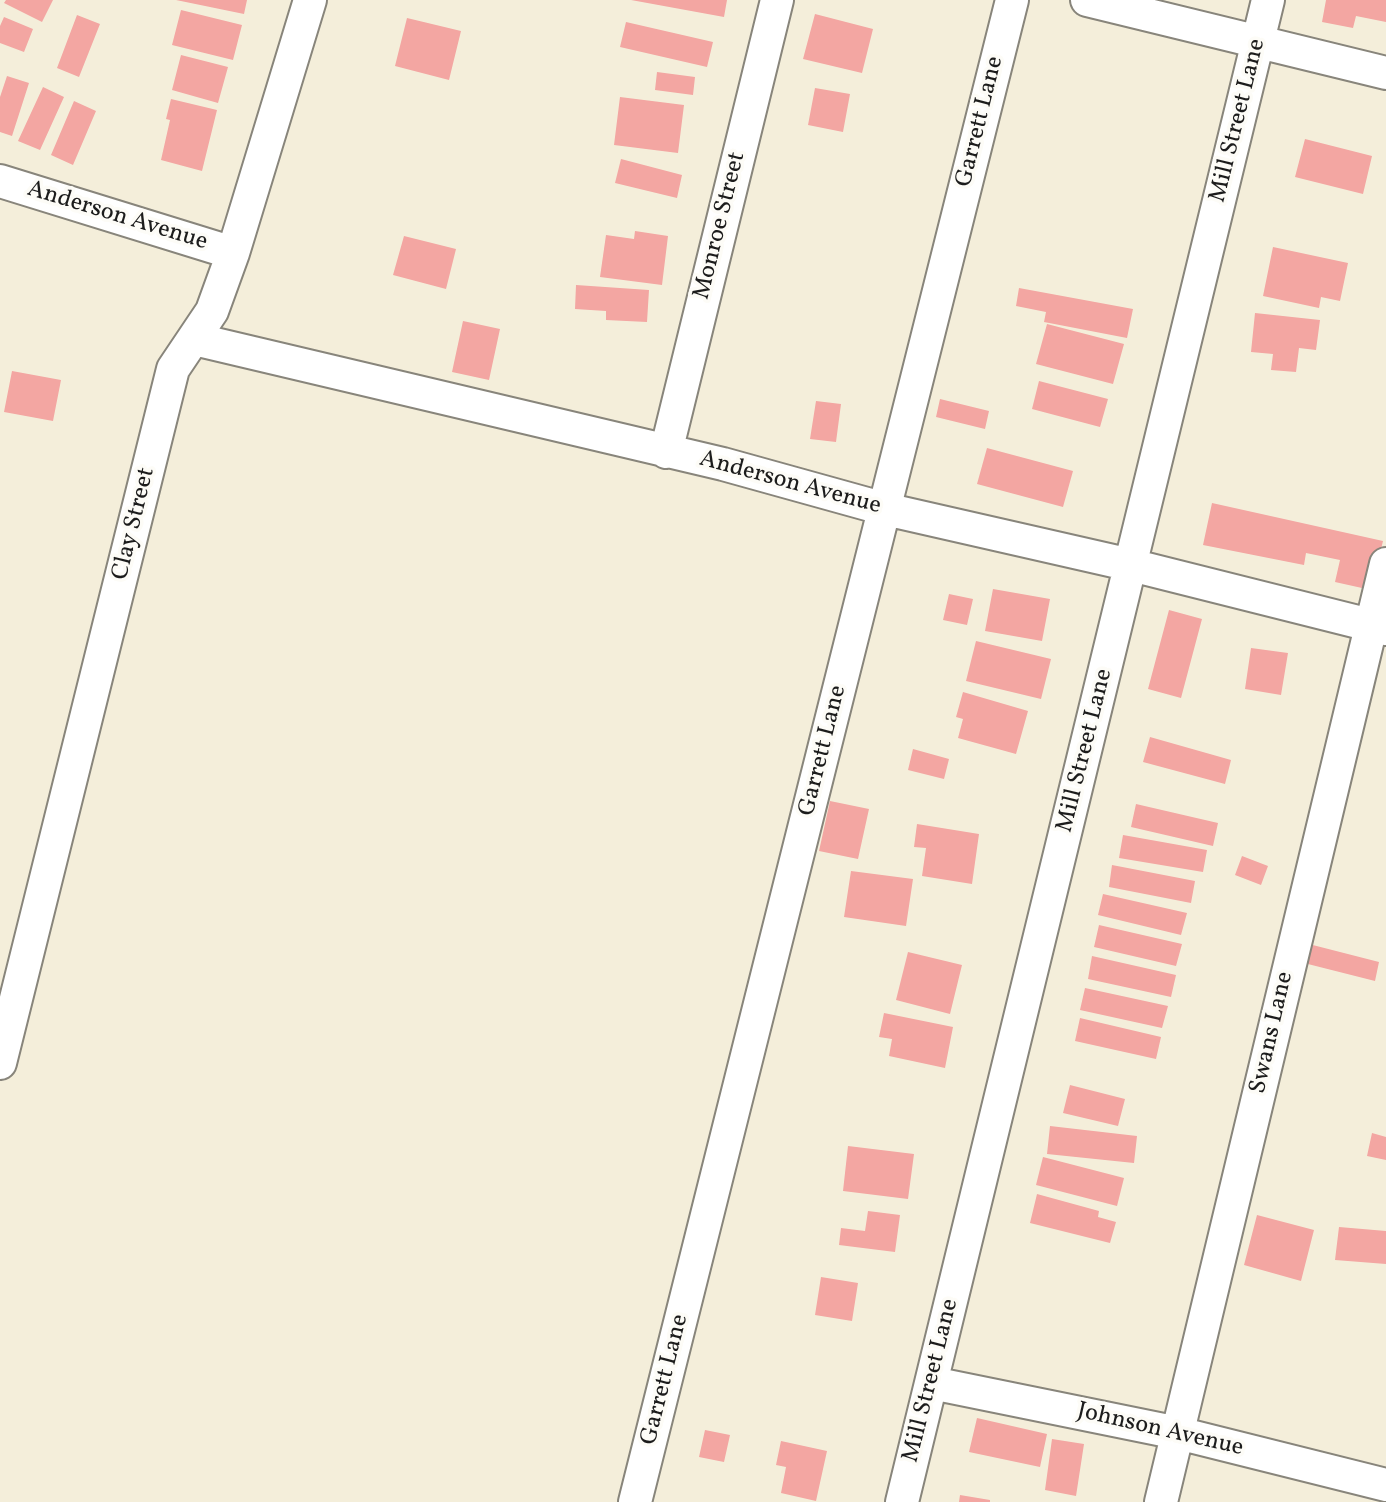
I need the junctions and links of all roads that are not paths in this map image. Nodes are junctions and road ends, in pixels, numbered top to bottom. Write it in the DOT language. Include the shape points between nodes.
graph roads {
  1 [pos="310,0"];
  2 [pos="777,0"];
  3 [pos="1012,0"];
  4 [pos="1087,0"];
  5 [pos="1268,0"];
  6 [pos="1258,42"];
  7 [pos="1386,73"];
  8 [pos="0,181"];
  9 [pos="233,253"];
  10 [pos="194,339"];
  11 [pos="666,452"];
  12 [pos="885,509"];
  13 [pos="1386,564"];
  14 [pos="1131,565"];
  15 [pos="1378,627"];
  16 [pos="0,1063"];
  17 [pos="932,1383"];
  18 [pos="1178,1433"];
  19 [pos="1386,1485"];
  20 [pos="635,1502"];
  21 [pos="902,1502"];
  22 [pos="1161,1502"];
  1 -- 9 [label="street, Clay Street"];
  2 -- 11 [label="street, Monroe Street"];
  3 -- 12 [label="street, Garrett Lane"];
  4 -- 6 [label="street"];
  5 -- 6 [label="street, Mill Street Lane"];
  6 -- 7 [label="street"];
  6 -- 14 [label="street, Mill Street Lane"];
  8 -- 9 [label="street, Anderson Avenue"];
  9 -- 10 [label="street, Clay Street" via="212,311"];
  10 -- 11 [label="street, Anderson Avenue"];
  10 -- 16 [label="street, Clay Street" via="173,369"];
  11 -- 12 [label="street, Anderson Avenue"];
  12 -- 14 [label="street, Anderson Avenue"];
  12 -- 20 [label="street, Garrett Lane"];
  13 -- 15 [label="street, Swans Lane"];
  14 -- 15 [label="street, Anderson Avenue"];
  14 -- 17 [label="street, Mill Street Lane"];
  15 -- 18 [label="street, Swans Lane"];
  17 -- 18 [label="street, Johnson Avenue"];
  17 -- 21 [label="street, Mill Street Lane"];
  18 -- 19 [label="street, Johnson Avenue"];
  18 -- 22 [label="street, Swans Lane"];
}
